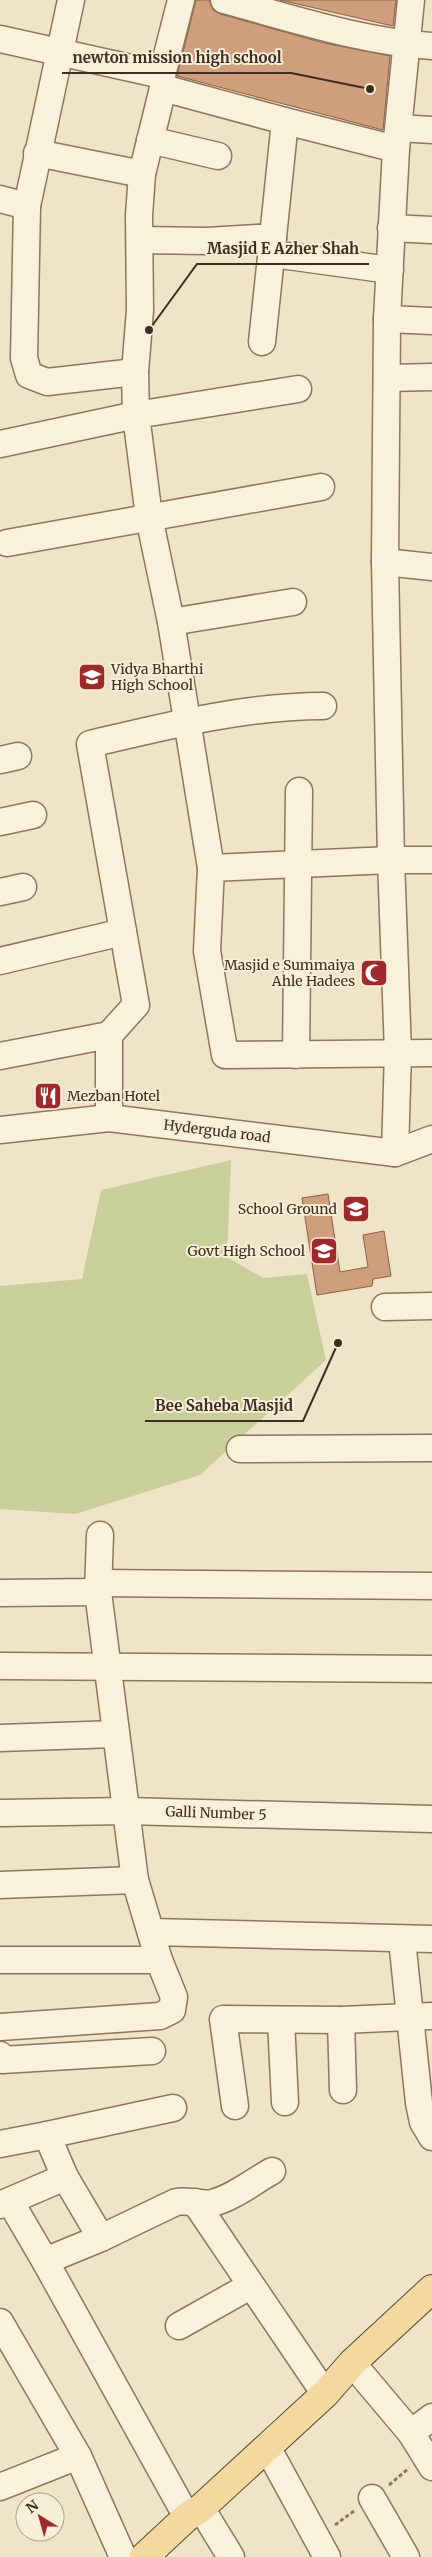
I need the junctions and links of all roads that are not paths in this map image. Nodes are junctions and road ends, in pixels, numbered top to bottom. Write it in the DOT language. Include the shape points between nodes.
graph roads {
  1 [pos="71,0"];
  2 [pos="181,0"];
  3 [pos="224,0"];
  4 [pos="411,0"];
  5 [pos="0,39"];
  6 [pos="420,45"];
  7 [pos="59,52"];
  8 [pos="162,82"];
  9 [pos="285,121"];
  10 [pos="432,130"];
  11 [pos="398,138"];
  12 [pos="150,140"];
  13 [pos="37,153"];
  14 [pos="218,156"];
  15 [pos="142,174"];
  16 [pos="0,199"];
  17 [pos="27,206"];
  18 [pos="391,228"];
  19 [pos="432,230"];
  20 [pos="141,240"];
  21 [pos="273,246"];
  22 [pos="390,270"];
  23 [pos="387,319"];
  24 [pos="432,321"];
  25 [pos="262,342"];
  26 [pos="135,372"];
  27 [pos="387,378"];
  28 [pos="432,378"];
  29 [pos="298,389"];
  30 [pos="136,415"];
  31 [pos="0,444"];
  32 [pos="321,487"];
  33 [pos="149,517"];
  34 [pos="7,544"];
  35 [pos="385,562"];
  36 [pos="432,567"];
  37 [pos="294,602"];
  38 [pos="171,622"];
  39 [pos="323,706"];
  40 [pos="186,721"];
  41 [pos="299,791"];
  42 [pos="33,815"];
  43 [pos="0,822"];
  44 [pos="391,860"];
  45 [pos="432,860"];
  46 [pos="299,864"];
  47 [pos="211,868"];
  48 [pos="123,932"];
  49 [pos="0,960"];
  50 [pos="108,1035"];
  51 [pos="398,1052"];
  52 [pos="432,1053"];
  53 [pos="296,1055"];
  54 [pos="0,1056"];
  55 [pos="109,1118"];
  56 [pos="0,1130"];
  57 [pos="432,1139"];
  58 [pos="395,1153"];
  59 [pos="432,1306"];
  60 [pos="385,1307"];
  61 [pos="432,1448"];
  62 [pos="240,1449"];
  63 [pos="100,1535"];
  64 [pos="432,1586"];
  65 [pos="99,1587"];
  66 [pos="0,1593"];
  67 [pos="0,1666"];
  68 [pos="108,1667"];
  69 [pos="432,1669"];
  70 [pos="116,1734"];
  71 [pos="0,1738"];
  72 [pos="126,1811"];
  73 [pos="0,1813"];
  74 [pos="432,1819"];
  75 [pos="135,1880"];
  76 [pos="0,1885"];
  77 [pos="151,1932"];
  78 [pos="432,1939"];
  79 [pos="402,1940"];
  80 [pos="0,1960"];
  81 [pos="159,1960"];
  82 [pos="421,2016"];
  83 [pos="281,2020"];
  84 [pos="341,2020"];
  85 [pos="0,2027"];
  86 [pos="152,2051"];
  87 [pos="0,2055"];
  88 [pos="342,2090"];
  89 [pos="285,2102"];
  90 [pos="235,2106"];
  91 [pos="174,2108"];
  92 [pos="47,2135"];
  93 [pos="432,2138"];
  94 [pos="0,2144"];
  95 [pos="272,2171"];
  96 [pos="65,2177"];
  97 [pos="195,2202"];
  98 [pos="5,2203"];
  99 [pos="101,2238"];
  100 [pos="45,2261"];
  101 [pos="250,2286"];
  102 [pos="432,2288"];
  103 [pos="0,2322"];
  104 [pos="179,2326"];
  105 [pos="352,2363"];
  106 [pos="325,2394"];
  107 [pos="432,2417"];
  108 [pos="411,2433"];
  109 [pos="267,2447"];
  110 [pos="78,2456"];
  111 [pos="432,2467"];
  112 [pos="0,2487"];
  113 [pos="372,2498"];
  114 [pos="194,2513"];
  115 [pos="123,2557"];
  116 [pos="144,2557"];
  117 [pos="231,2557"];
  118 [pos="327,2557"];
  119 [pos="406,2557"];
  1 -- 7 [label="street"];
  2 -- 8 [label="street"];
  3 -- 6 [label="street" via="301,21"];
  4 -- 6 [label="street"];
  5 -- 7 [label="street"];
  6 -- 11 [label="street"];
  7 -- 8 [label="street"];
  7 -- 13 [label="street"];
  8 -- 9 [label="street"];
  8 -- 12 [label="street"];
  9 -- 11 [label="street"];
  9 -- 21 [label="street"];
  10 -- 11 [label="street"];
  11 -- 18 [label="street"];
  12 -- 14 [label="street"];
  12 -- 15 [label="street"];
  13 -- 15 [label="street"];
  13 -- 17 [label="street"];
  15 -- 20 [label="street"];
  16 -- 17 [label="street"];
  17 -- 26 [label="street" via="24,358 29,375 48,382"];
  18 -- 19 [label="street"];
  18 -- 22 [label="street"];
  20 -- 21 [label="street"];
  20 -- 26 [label="street"];
  21 -- 22 [label="street"];
  21 -- 25 [label="street"];
  22 -- 23 [label="street"];
  23 -- 24 [label="street"];
  23 -- 27 [label="street"];
  26 -- 30 [label="street"];
  27 -- 28 [label="street"];
  27 -- 35 [label="street"];
  29 -- 30 [label="street"];
  30 -- 31 [label="street"];
  30 -- 33 [label="street"];
  32 -- 33 [label="street"];
  33 -- 34 [label="street"];
  33 -- 38 [label="street"];
  35 -- 36 [label="street"];
  35 -- 44 [label="street"];
  37 -- 38 [label="street"];
  38 -- 40 [label="street"];
  39 -- 40 [label="street"];
  40 -- 47 [label="street"];
  40 -- 48 [label="street" via="90,744"];
  41 -- 46 [label="street"];
  42 -- 43 [label="street"];
  44 -- 45 [label="street"];
  44 -- 46 [label="street"];
  44 -- 51 [label="street"];
  46 -- 47 [label="street"];
  46 -- 53 [label="street"];
  47 -- 53 [label="street" via="207,951 225,1055"];
  48 -- 49 [label="street"];
  48 -- 50 [label="street" via="136,1006"];
  50 -- 54 [label="street"];
  50 -- 55 [label="street"];
  51 -- 52 [label="street"];
  51 -- 53 [label="street"];
  51 -- 58 [label="street"];
  55 -- 56 [label="street, Hyderguda road"];
  55 -- 58 [label="street, Hyderguda road"];
  57 -- 58 [label="street, Hyderguda road"];
  59 -- 60 [label="street"];
  61 -- 62 [label="street"];
  63 -- 65 [label="street"];
  64 -- 65 [label="street"];
  65 -- 66 [label="street"];
  65 -- 68 [label="street"];
  67 -- 68 [label="street"];
  68 -- 69 [label="street"];
  68 -- 70 [label="street"];
  70 -- 71 [label="street"];
  70 -- 72 [label="street"];
  72 -- 73 [label="street, Galli Number 5"];
  72 -- 74 [label="street, Galli Number 5"];
  72 -- 75 [label="street"];
  75 -- 76 [label="street"];
  75 -- 77 [label="street"];
  77 -- 79 [label="street"];
  77 -- 81 [label="street"];
  78 -- 79 [label="street"];
  79 -- 82 [label="street"];
  80 -- 81 [label="street"];
  81 -- 85 [label="street" via="174,1997 172,2010 160,2016"];
  82 -- 84 [label="street"];
  82 -- 93 [label="street" via="419,2103 423,2122"];
  83 -- 84 [label="street"];
  83 -- 89 [label="street"];
  83 -- 90 [label="street" via="223,2019"];
  84 -- 88 [label="street"];
  86 -- 87 [label="street" via="2,2060"];
  91 -- 92 [label="street"];
  92 -- 94 [label="street"];
  92 -- 96 [label="street"];
  95 -- 97 [label="street" via="222,2200 209,2204"];
  96 -- 98 [label="street"];
  96 -- 99 [label="street"];
  97 -- 99 [label="street" via="176,2202"];
  97 -- 101 [label="street"];
  98 -- 100 [label="street"];
  99 -- 100 [label="street"];
  100 -- 114 [label="street"];
  101 -- 104 [label="street"];
  101 -- 106 [label="street"];
  102 -- 105 [label="main road"];
  103 -- 110 [label="street"];
  105 -- 106 [label="main road"];
  105 -- 108 [label="street"];
  106 -- 109 [label="main road"];
  107 -- 108 [label="street"];
  108 -- 111 [label="street"];
  109 -- 114 [label="main road"];
  109 -- 118 [label="street"];
  110 -- 112 [label="street"];
  110 -- 115 [label="street"];
  113 -- 119 [label="street"];
  114 -- 116 [label="main road"];
  114 -- 117 [label="street"];
}
